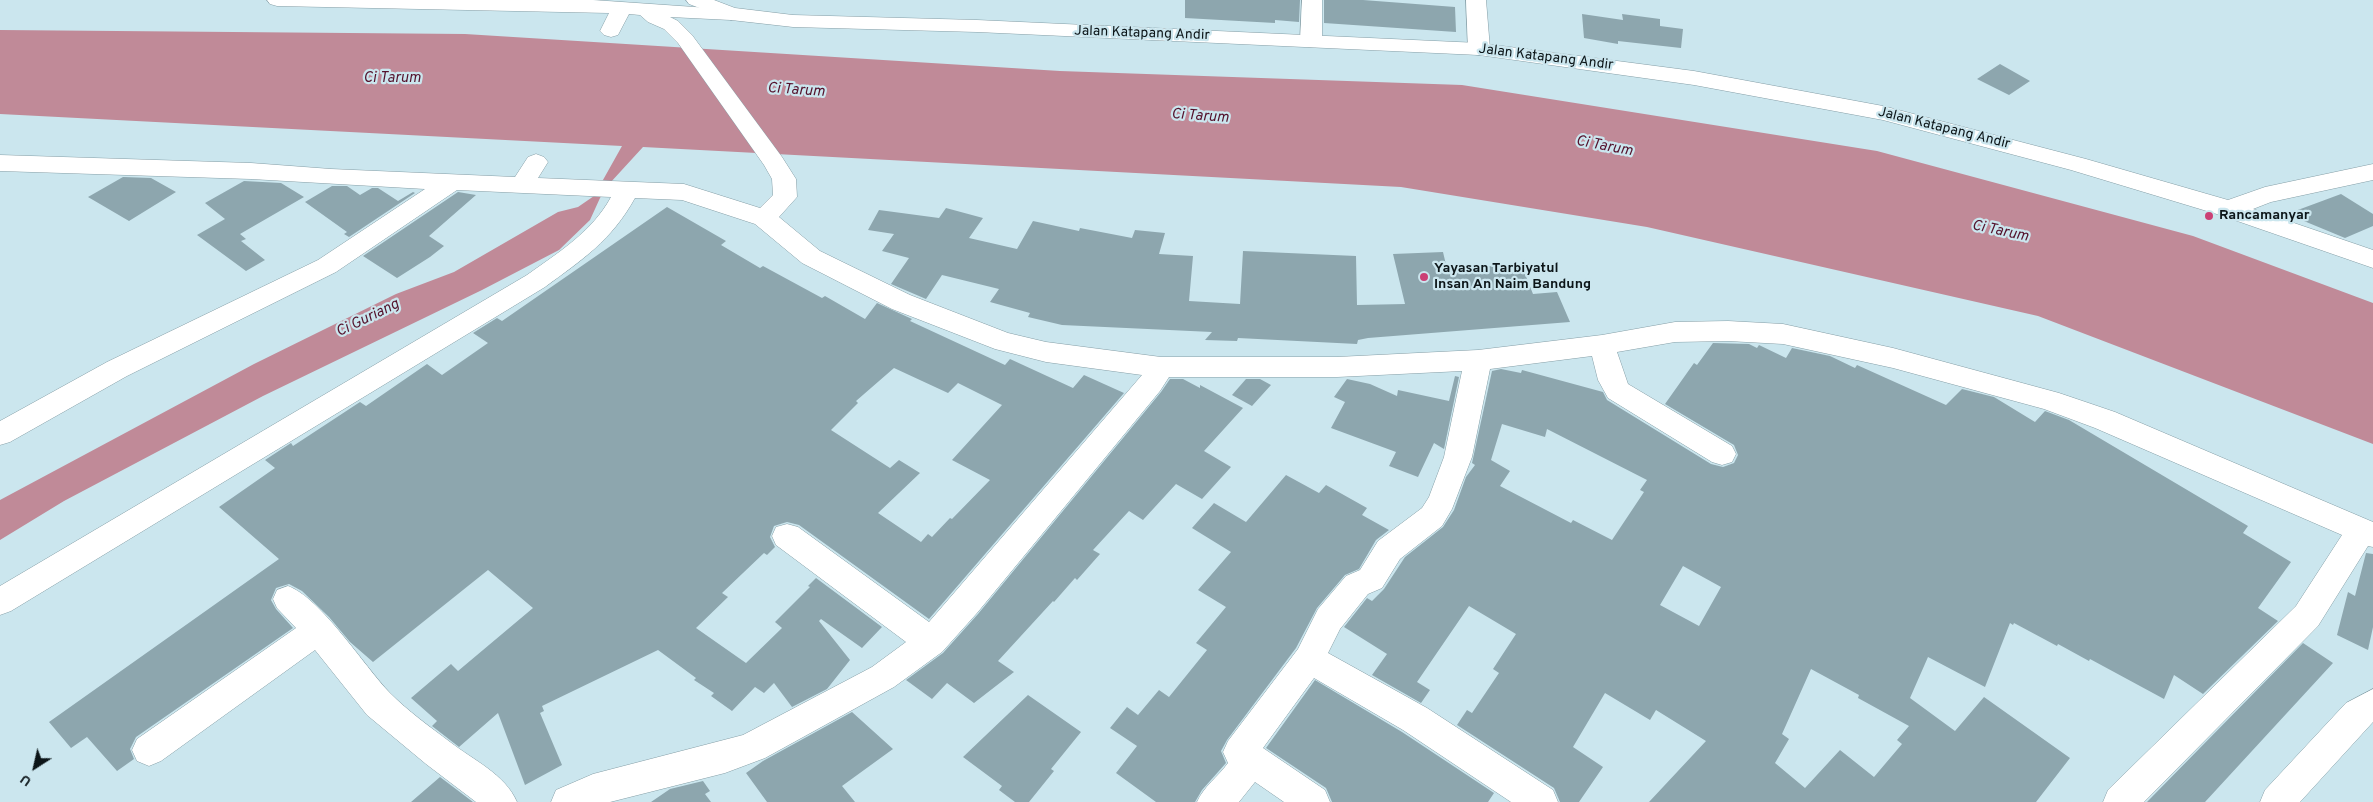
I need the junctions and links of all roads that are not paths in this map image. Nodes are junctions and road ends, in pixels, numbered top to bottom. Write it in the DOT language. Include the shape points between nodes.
graph roads {
  1 [pos="277,0"];
  2 [pos="1312,0"];
  3 [pos="1476,0"];
  4 [pos="537,3"];
  5 [pos="707,6"];
  6 [pos="622,9"];
  7 [pos="647,10"];
  8 [pos="610,31"];
  9 [pos="678,32"];
  10 [pos="1311,41"];
  11 [pos="1479,49"];
  12 [pos="536,162"];
  13 [pos="0,163"];
  14 [pos="2373,172"];
  15 [pos="451,182"];
  16 [pos="523,184"];
  17 [pos="611,189"];
  18 [pos="2229,209"];
  19 [pos="764,218"];
  20 [pos="2373,259"];
  21 [pos="1602,345"];
  22 [pos="1478,360"];
  23 [pos="1161,368"];
  24 [pos="0,434"];
  25 [pos="1722,454"];
  26 [pos="2367,533"];
  27 [pos="787,536"];
  28 [pos="288,599"];
  29 [pos="0,602"];
  30 [pos="318,630"];
  31 [pos="932,642"];
  32 [pos="1309,659"];
  33 [pos="2373,704"];
  34 [pos="149,750"];
  35 [pos="1251,760"];
  36 [pos="500,802"];
  37 [pos="568,802"];
  38 [pos="1214,802"];
  39 [pos="1313,802"];
  40 [pos="1542,802"];
  41 [pos="2120,802"];
  42 [pos="2277,802"];
  1 -- 4 [label="street, Jalan Katapang Andir"];
  2 -- 10 [label="street"];
  3 -- 11 [label="street"];
  4 -- 6 [label="street, Jalan Katapang Andir"];
  5 -- 7 [label="street, Jalan Katapang Andir"];
  5 -- 9 [label="street"];
  5 -- 10 [label="street, Jalan Katapang Andir" via="793,21"];
  6 -- 7 [label="street, Jalan Katapang Andir"];
  6 -- 8 [label="street"];
  7 -- 9 [label="street"];
  9 -- 19 [label="street" via="784,179 785,197"];
  10 -- 11 [label="street, Jalan Katapang Andir"];
  11 -- 18 [label="street, Jalan Katapang Andir" via="1694,78 1883,113 2078,164"];
  12 -- 16 [label="street"];
  13 -- 15 [label="street" via="251,171"];
  14 -- 18 [label="street" via="2265,194"];
  15 -- 16 [label="street"];
  15 -- 24 [label="street" via="327,266 117,369"];
  16 -- 17 [label="street"];
  17 -- 19 [label="street" via="684,192"];
  17 -- 29 [label="street" via="612,217 590,241 536,281"];
  18 -- 20 [label="street, Jalan Katapang Andir"];
  19 -- 23 [label="street" via="811,257 883,294 961,326 1004,342 1046,352"];
  21 -- 22 [label="street"];
  21 -- 25 [label="street" via="1618,391"];
  21 -- 26 [label="street" via="1675,332 1728,331 1783,334 1893,358 2048,400 2105,420"];
  22 -- 23 [label="street" via="1337,367"];
  22 -- 32 [label="street" via="1460,450 1442,501 1432,517 1389,550 1371,579 1356,585 1329,619"];
  23 -- 31 [label="street"];
  26 -- 41 [label="street" via="2307,616"];
  27 -- 31 [label="street"];
  28 -- 30 [label="street"];
  30 -- 34 [label="street"];
  30 -- 36 [label="street" via="379,704"];
  31 -- 37 [label="street" via="883,677 753,747 593,790"];
  32 -- 35 [label="street" via="1240,752"];
  32 -- 40 [label="street" via="1415,719"];
  33 -- 42 [label="street" via="2358,714"];
  35 -- 38 [label="street" via="1229,789"];
  35 -- 39 [label="street"];
}
